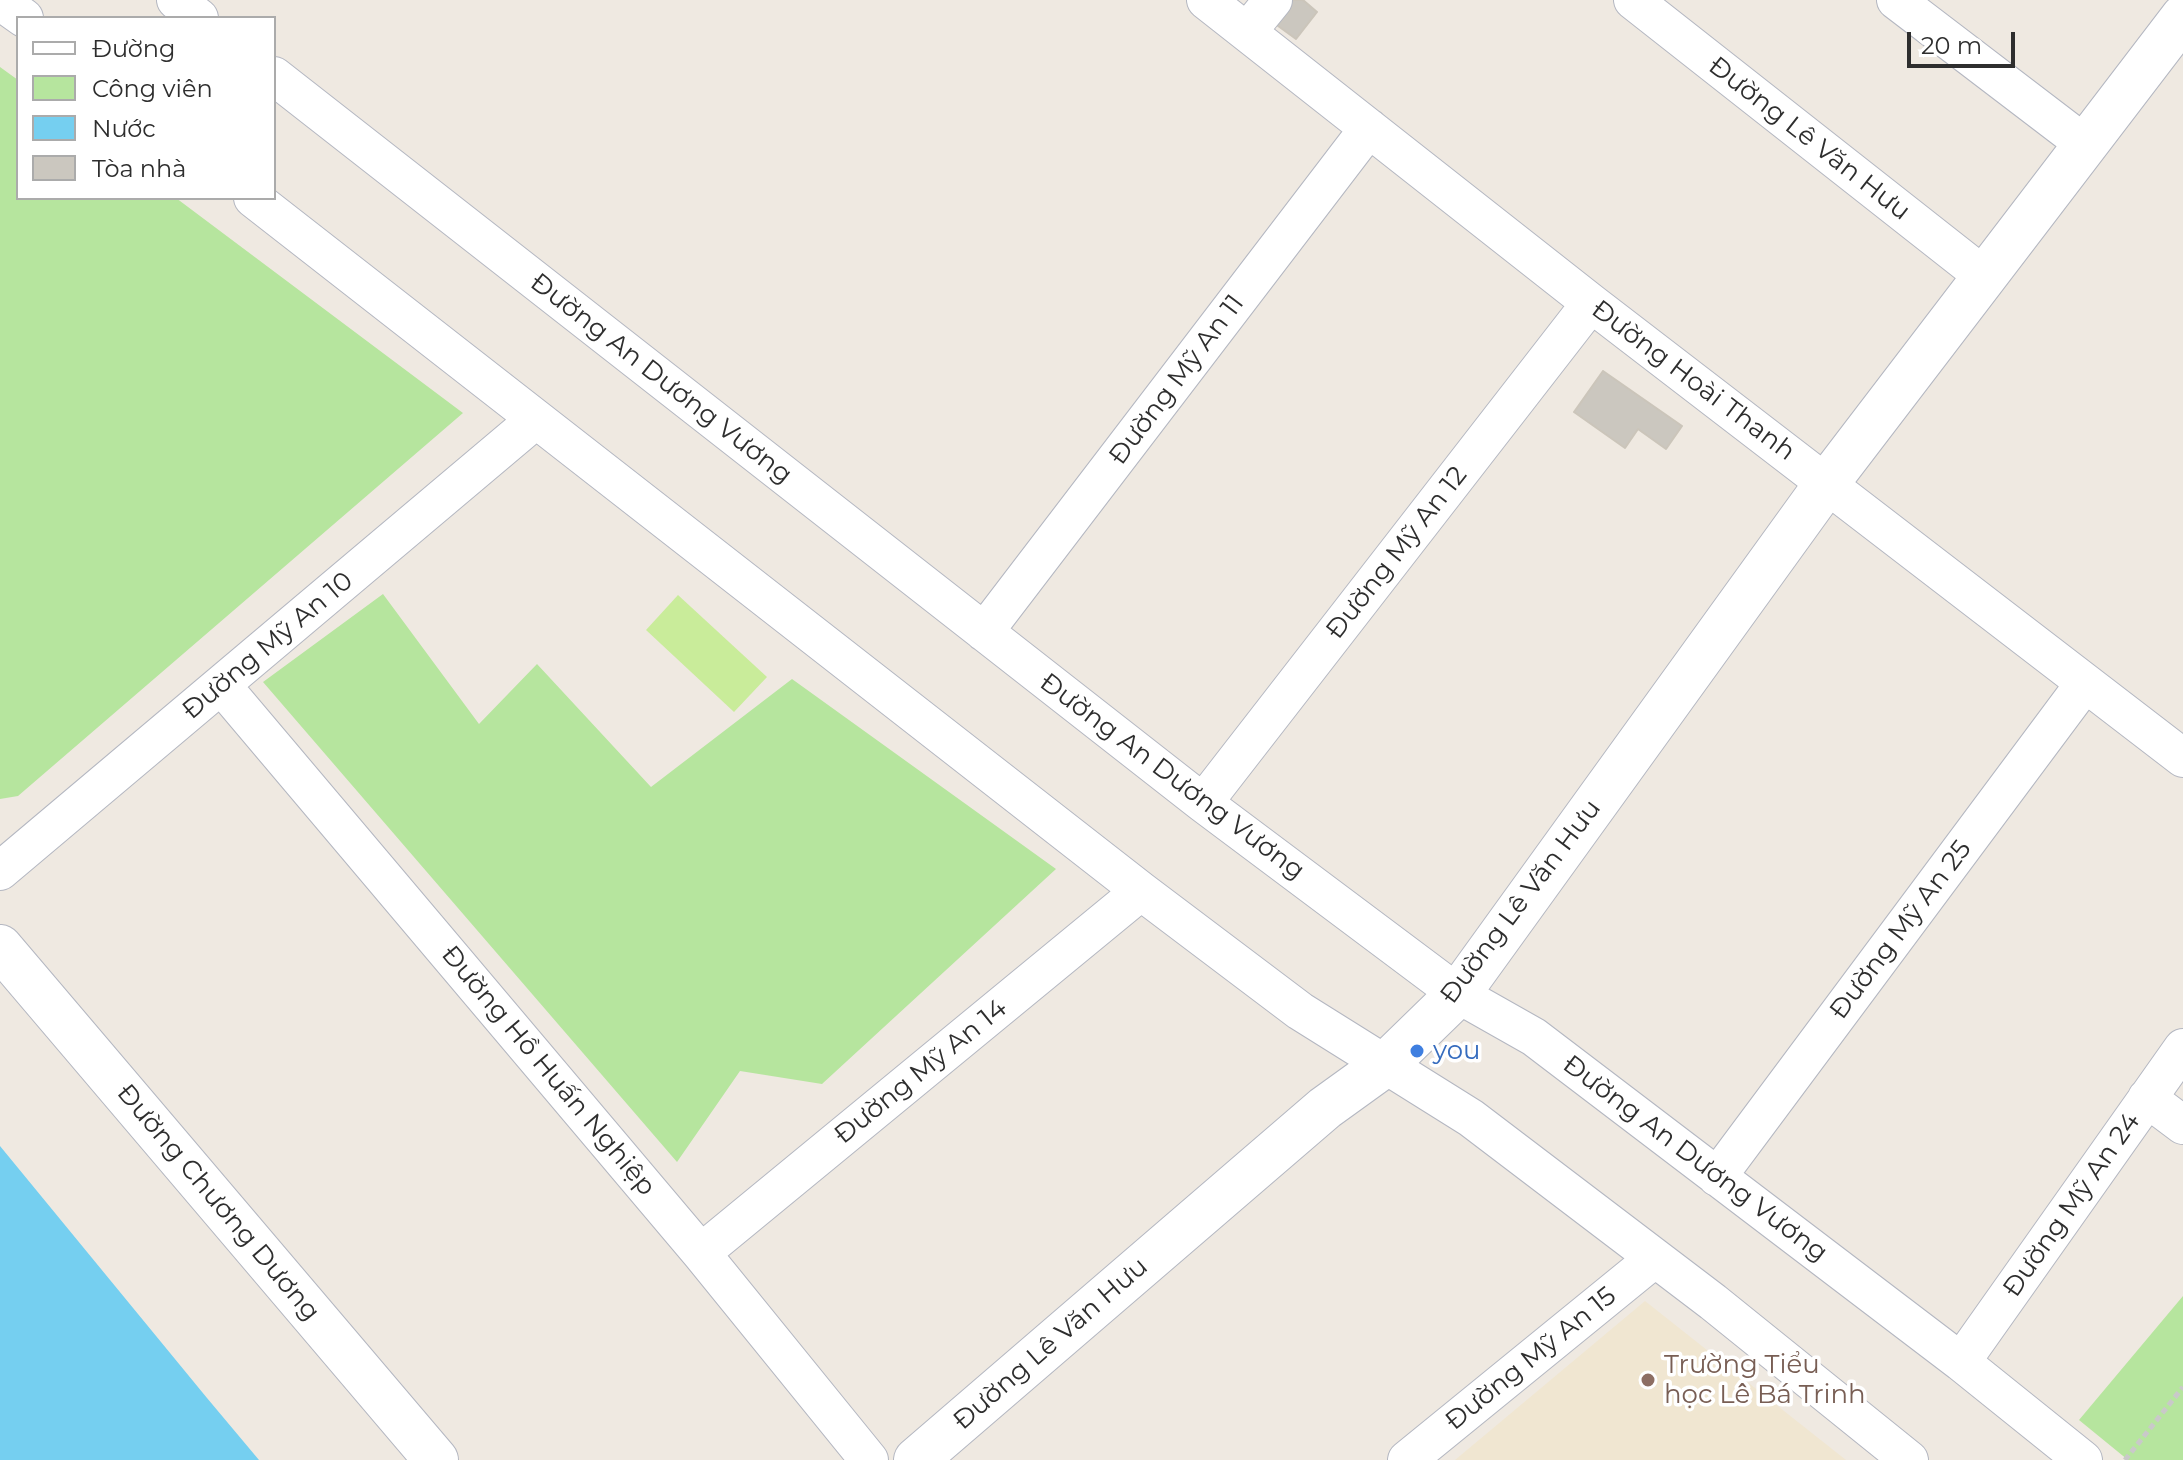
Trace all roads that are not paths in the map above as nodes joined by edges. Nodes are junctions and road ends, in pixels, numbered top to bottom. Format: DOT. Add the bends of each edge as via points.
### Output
graph roads {
  1 [pos="176,0"];
  2 [pos="1206,0"];
  3 [pos="1273,0"];
  4 [pos="1633,0"];
  5 [pos="1896,0"];
  6 [pos="0,1"];
  7 [pos="21,16"];
  8 [pos="196,16"];
  9 [pos="2183,17"];
  10 [pos="1247,32"];
  11 [pos="276,78"];
  12 [pos="1369,128"];
  13 [pos="2086,145"];
  14 [pos="256,200"];
  15 [pos="1985,277"];
  16 [pos="1591,303"];
  17 [pos="535,420"];
  18 [pos="1827,483"];
  19 [pos="984,632"];
  20 [pos="2085,683"];
  21 [pos="222,686"];
  22 [pos="2183,758"];
  23 [pos="1203,803"];
  24 [pos="0,871"];
  25 [pos="1141,891"];
  26 [pos="0,947"];
  27 [pos="1458,994"];
  28 [pos="2183,1048"];
  29 [pos="1386,1064"];
  30 [pos="2147,1098"];
  31 [pos="2183,1125"];
  32 [pos="1717,1177"];
  33 [pos="701,1253"];
  34 [pos="1655,1258"];
  35 [pos="1961,1362"];
  36 [pos="436,1460"];
  37 [pos="869,1460"];
  38 [pos="916,1460"];
  39 [pos="1407,1460"];
  40 [pos="1909,1460"];
  41 [pos="2083,1460"];
  1 -- 8 [label="street"];
  2 -- 10 [label="street, Đường Hoài Thanh"];
  3 -- 10 [label="street"];
  4 -- 15 [label="street, Đường Lê Văn Hưu"];
  5 -- 13 [label="street"];
  6 -- 7 [label="street"];
  9 -- 13 [label="street, Đường Lê Văn Hưu"];
  10 -- 12 [label="street, Đường Hoài Thanh"];
  11 -- 19 [label="street, Đường An Dương Vương"];
  12 -- 16 [label="street, Đường Hoài Thanh"];
  12 -- 19 [label="street, Đường Mỹ An 11"];
  13 -- 15 [label="street, Đường Lê Văn Hưu"];
  14 -- 17 [label="street"];
  15 -- 18 [label="street, Đường Lê Văn Hưu"];
  16 -- 18 [label="street, Đường Hoài Thanh"];
  16 -- 23 [label="street, Đường Mỹ An 12"];
  17 -- 21 [label="street, Đường Mỹ An 10"];
  17 -- 25 [label="street"];
  18 -- 20 [label="street, Đường Hoài Thanh"];
  18 -- 27 [label="street, Đường Lê Văn Hưu"];
  19 -- 23 [label="street, Đường An Dương Vương"];
  20 -- 22 [label="street, Đường Hoài Thanh"];
  20 -- 32 [label="street, Đường Mỹ An 25"];
  21 -- 24 [label="street, Đường Mỹ An 10"];
  21 -- 33 [label="street, Đường Hồ Huấn Nghiệp"];
  23 -- 27 [label="street, Đường An Dương Vương"];
  25 -- 29 [label="street" via="1300,1011"];
  25 -- 33 [label="street, Đường Mỹ An 14"];
  26 -- 36 [label="street, Đường Chương Dương"];
  27 -- 29 [label="street, Đường Lê Văn Hưu"];
  27 -- 32 [label="street, Đường An Dương Vương" via="1534,1037"];
  28 -- 30 [label="street, Đường Mỹ An 24"];
  29 -- 34 [label="street" via="1471,1118"];
  29 -- 38 [label="street, Đường Lê Văn Hưu" via="1325,1108"];
  30 -- 31 [label="street"];
  30 -- 35 [label="street, Đường Mỹ An 24"];
  32 -- 35 [label="street, Đường An Dương Vương"];
  33 -- 37 [label="street, Đường Hồ Huấn Nghiệp"];
  34 -- 39 [label="street, Đường Mỹ An 15"];
  34 -- 40 [label="street"];
  35 -- 41 [label="street, Đường An Dương Vương"];
}
